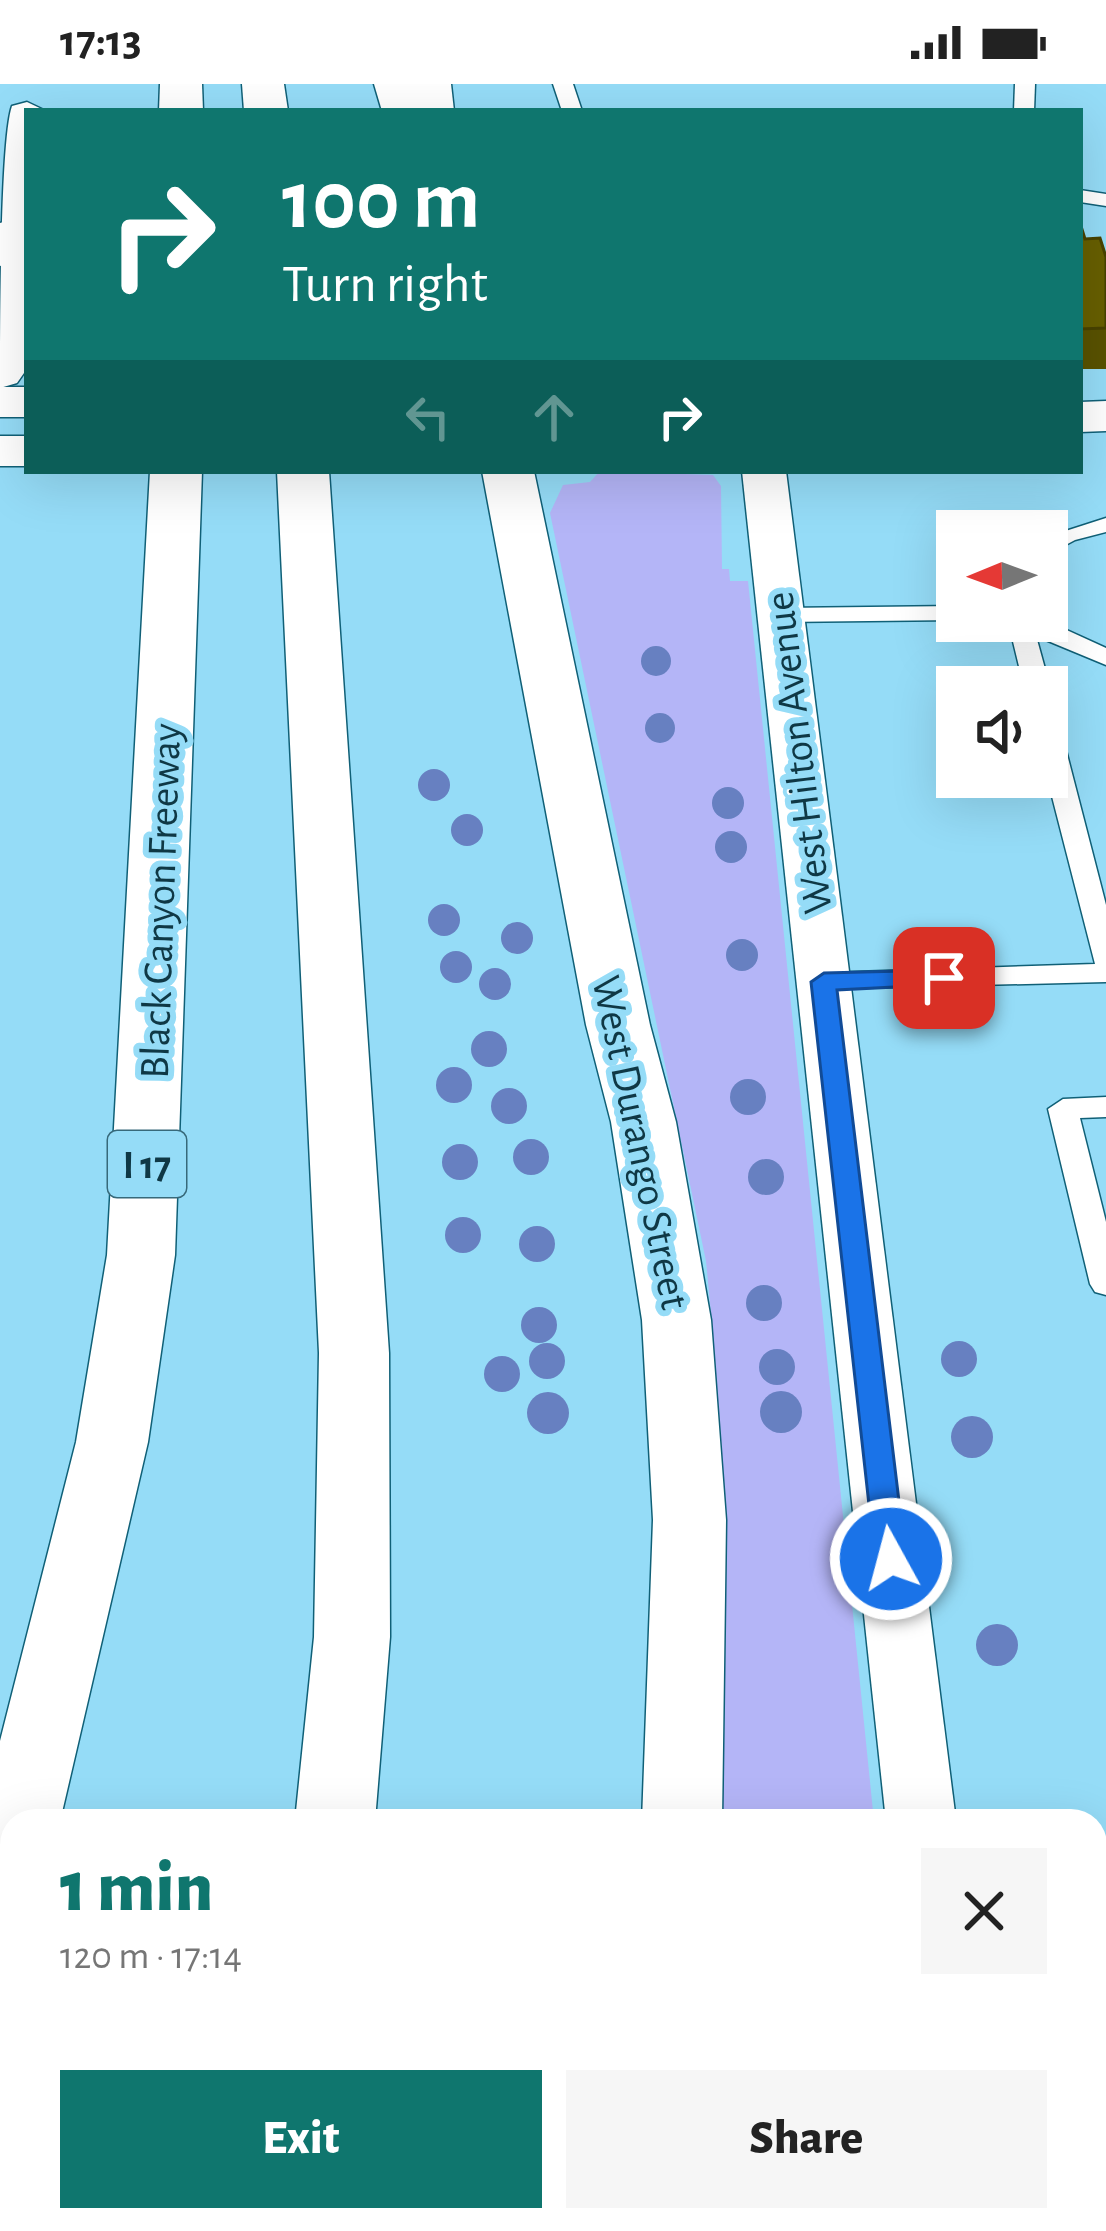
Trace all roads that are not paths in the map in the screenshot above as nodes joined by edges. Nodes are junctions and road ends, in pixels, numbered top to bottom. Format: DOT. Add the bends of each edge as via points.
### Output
graph roads {
  1 [pos="24,131"];
  2 [pos="5,243"];
  3 [pos="0,373"];
  4 [pos="509,474"];
  5 [pos="764,474"];
  6 [pos="176,482"];
  7 [pos="304,486"];
  8 [pos="1106,525"];
  9 [pos="1068,536"];
  10 [pos="936,613"];
  11 [pos="781,615"];
  12 [pos="1065,642"];
  13 [pos="1106,657"];
  14 [pos="1065,798"];
  15 [pos="1106,959"];
  16 [pos="1106,973"];
  17 [pos="824,982"];
  18 [pos="1106,1107"];
  19 [pos="1106,1284"];
  20 [pos="23,1809"];
  21 [pos="336,1809"];
  22 [pos="683,1809"];
  23 [pos="920,1809"];
  1 -- 2 [label="main road"];
  2 -- 3 [label="main road"];
  4 -- 22 [label="main road, West Durango Street" via="618,1025 645,1115 683,1350 693,1652"];
  5 -- 11 [label="street, West Hilton Avenue"];
  6 -- 20 [label="main road, Black Canyon Freeway / I 17" via="141,1256 112,1442"];
  7 -- 21 [label="main road" via="354,1353 352,1637"];
  8 -- 9 [label="lane"];
  10 -- 11 [label="lane"];
  11 -- 17 [label="street, West Hilton Avenue"];
  12 -- 13 [label="lane"];
  14 -- 15 [label="lane"];
  16 -- 17 [label="lane"];
  17 -- 23 [label="street, West Hilton Avenue"];
  18 -- 19 [label="lane" via="1063,1109"];
}
